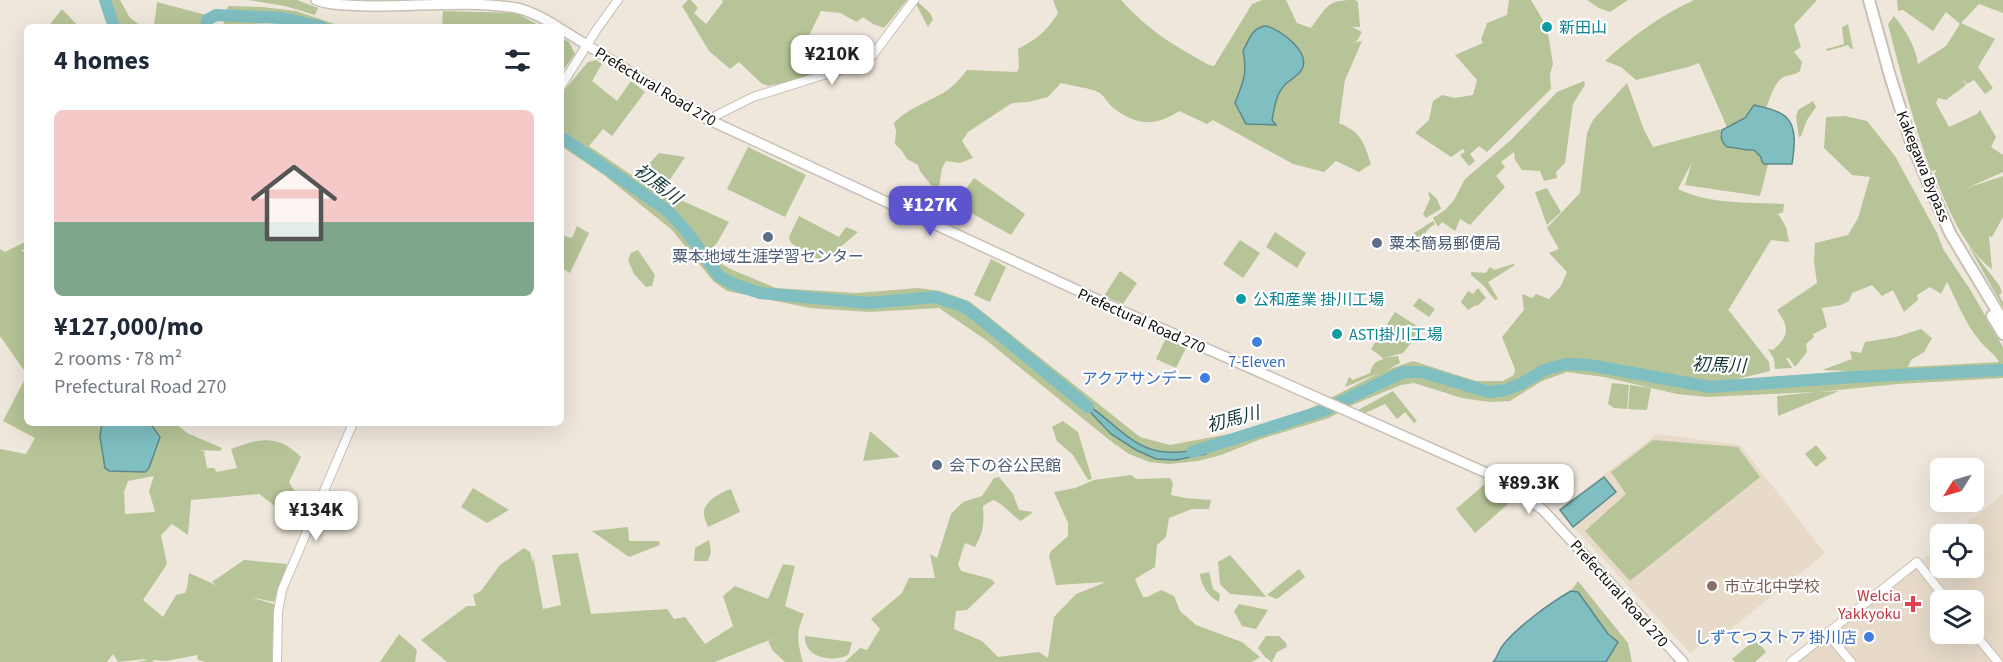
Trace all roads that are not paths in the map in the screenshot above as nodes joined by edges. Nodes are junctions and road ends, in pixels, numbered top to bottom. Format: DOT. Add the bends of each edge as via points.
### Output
graph roads {
  1 [pos="316,0"];
  2 [pos="618,0"];
  3 [pos="914,0"];
  4 [pos="1869,0"];
  5 [pos="551,24"];
  6 [pos="564,31"];
  7 [pos="587,45"];
  8 [pos="564,81"];
  9 [pos="709,119"];
  10 [pos="1950,232"];
  11 [pos="2003,321"];
  12 [pos="2003,334"];
  13 [pos="352,426"];
  14 [pos="1939,590"];
  15 [pos="1827,633"];
  16 [pos="1983,644"];
  17 [pos="277,662"];
  18 [pos="1683,662"];
  19 [pos="1791,662"];
  20 [pos="1851,662"];
  21 [pos="1998,662"];
  1 -- 5 [label="main road, Prefectural Road 270" via="375,6 497,5 522,10"];
  2 -- 7 [label="street"];
  3 -- 9 [label="street" via="865,62 753,97"];
  4 -- 10 [label="highway, Kakegawa Bypass" via="1910,139"];
  6 -- 7 [label="main road, Prefectural Road 270"];
  7 -- 8 [label="street"];
  7 -- 9 [label="main road, Prefectural Road 270"];
  9 -- 18 [label="main road, Prefectural Road 270" via="1111,306 1489,474 1544,510"];
  10 -- 11 [label="highway, Kakegawa Bypass"];
  10 -- 12 [label="highway" via="1958,255"];
  13 -- 17 [label="street" via="282,590"];
  14 -- 15 [label="street" via="1917,562"];
  15 -- 19 [label="street"];
  15 -- 20 [label="street"];
  16 -- 21 [label="street"];
}
